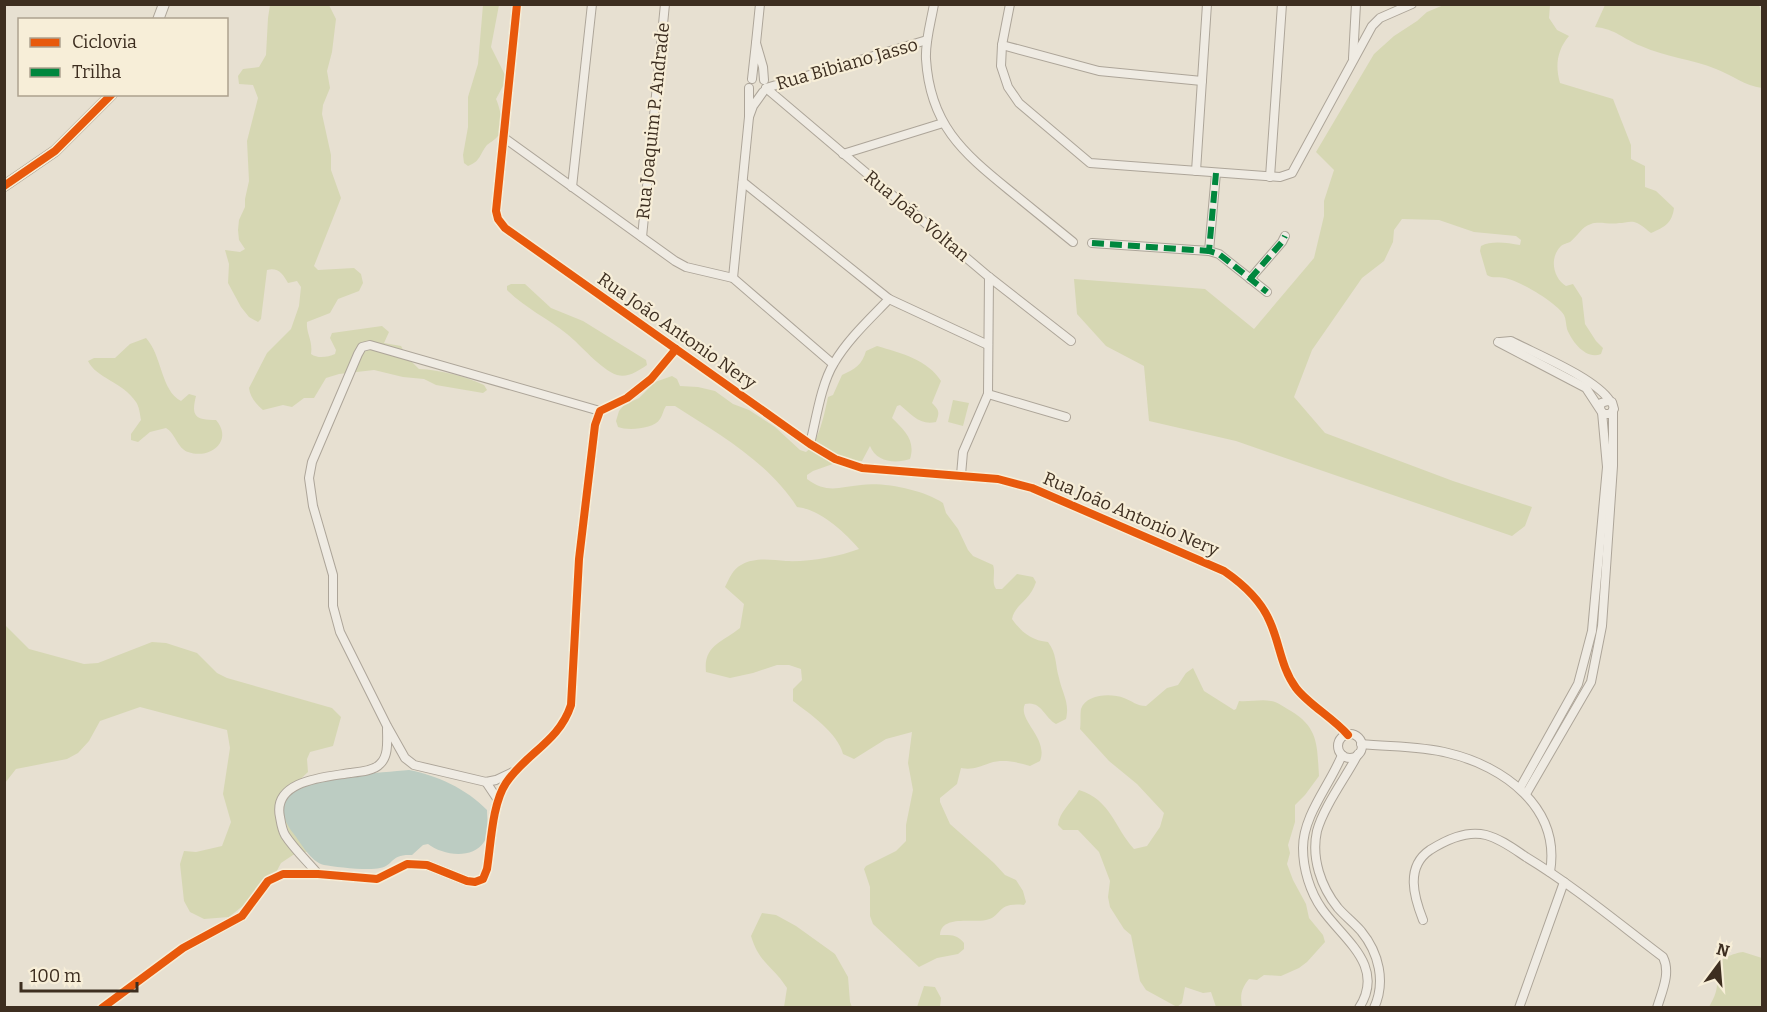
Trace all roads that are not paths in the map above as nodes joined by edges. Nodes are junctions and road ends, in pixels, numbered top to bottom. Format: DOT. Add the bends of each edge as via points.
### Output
graph roads {
  1 [pos="517,4"];
  2 [pos="592,4"];
  3 [pos="665,4"];
  4 [pos="934,4"];
  5 [pos="1010,4"];
  6 [pos="1207,4"];
  7 [pos="1282,4"];
  8 [pos="1356,4"];
  9 [pos="1412,4"];
  10 [pos="761,5"];
  11 [pos="927,40"];
  12 [pos="756,43"];
  13 [pos="1002,45"];
  14 [pos="1353,61"];
  15 [pos="1202,81"];
  16 [pos="751,84"];
  17 [pos="765,87"];
  18 [pos="110,96"];
  19 [pos="749,117"];
  20 [pos="943,123"];
  21 [pos="503,137"];
  22 [pos="843,154"];
  23 [pos="1196,171"];
  24 [pos="1216,173"];
  25 [pos="1270,177"];
  26 [pos="743,182"];
  27 [pos="4,186"];
  28 [pos="572,187"];
  29 [pos="1285,236"];
  30 [pos="642,237"];
  31 [pos="1073,242"];
  32 [pos="1092,243"];
  33 [pos="1209,251"];
  34 [pos="989,277"];
  35 [pos="733,278"];
  36 [pos="1250,279"];
  37 [pos="1267,292"];
  38 [pos="889,299"];
  39 [pos="1071,341"];
  40 [pos="988,345"];
  41 [pos="675,349"];
  42 [pos="833,364"];
  43 [pos="988,394"];
  44 [pos="1612,406"];
  45 [pos="1601,410"];
  46 [pos="600,411"];
  47 [pos="1066,417"];
  48 [pos="810,444"];
  49 [pos="961,475"];
  50 [pos="1592,652"];
  51 [pos="1578,684"];
  52 [pos="1588,688"];
  53 [pos="387,726"];
  54 [pos="1348,735"];
  55 [pos="1361,744"];
  56 [pos="1358,754"];
  57 [pos="1342,755"];
  58 [pos="524,765"];
  59 [pos="486,782"];
  60 [pos="1523,791"];
  61 [pos="498,800"];
  62 [pos="1550,872"];
  63 [pos="318,874"];
  64 [pos="1564,882"];
  65 [pos="1423,920"];
  66 [pos="102,1008"];
  67 [pos="1359,1008"];
  68 [pos="1374,1008"];
  69 [pos="1519,1008"];
  70 [pos="1657,1008"];
  1 -- 21 [label="street"];
  2 -- 28 [label="street"];
  3 -- 30 [label="street, Rua Joaquim P. Andrade"];
  4 -- 11 [label="street"];
  5 -- 13 [label="street"];
  6 -- 15 [label="street"];
  7 -- 25 [label="street"];
  8 -- 14 [label="street"];
  9 -- 14 [label="street" via="1380,18"];
  10 -- 12 [label="street"];
  11 -- 17 [label="street, Rua Bibiano Jasso"];
  11 -- 20 [label="street" via="928,77"];
  12 -- 16 [label="street"];
  12 -- 17 [label="street"];
  13 -- 15 [label="street" via="1099,71"];
  13 -- 23 [label="street" via="1001,66 1019,103 1090,163"];
  14 -- 25 [label="street" via="1292,173"];
  15 -- 23 [label="street"];
  16 -- 17 [label="street, Rua Bibiano Jasso" via="757,77"];
  16 -- 17 [label="street" via="755,94"];
  16 -- 19 [label="street"];
  17 -- 19 [label="street"];
  17 -- 22 [label="street, Rua João Voltan"];
  18 -- 27 [label="street" via="55,151"];
  19 -- 26 [label="street"];
  20 -- 22 [label="street"];
  20 -- 31 [label="street" via="973,161"];
  21 -- 28 [label="street"];
  21 -- 41 [label="street, Rua João Antonio Nery" via="496,211 505,228"];
  22 -- 34 [label="street, Rua João Voltan"];
  23 -- 24 [label="street"];
  24 -- 25 [label="street"];
  24 -- 33 [label="street"];
  26 -- 35 [label="street"];
  26 -- 38 [label="street"];
  28 -- 30 [label="street"];
  29 -- 36 [label="street"];
  30 -- 35 [label="street" via="686,267"];
  32 -- 33 [label="street"];
  33 -- 36 [label="street" via="1219,254"];
  34 -- 39 [label="street, Rua João Voltan"];
  34 -- 40 [label="street"];
  35 -- 42 [label="street"];
  36 -- 37 [label="street"];
  38 -- 40 [label="street"];
  38 -- 42 [label="street"];
  40 -- 43 [label="street"];
  41 -- 46 [label="street" via="651,380"];
  41 -- 48 [label="street, Rua João Antonio Nery"];
  42 -- 48 [label="street"];
  43 -- 47 [label="street"];
  43 -- 49 [label="street" via="963,452"];
  44 -- 45 [label="street" via="1608,415"];
  44 -- 45 [label="street" via="1590,382 1511,341 1497,342 1586,388"];
  44 -- 50 [label="street" via="1613,466 1602,626"];
  45 -- 50 [label="street" via="1607,467"];
  46 -- 53 [label="street" via="370,345 358,354 312,462 309,478 333,575 333,606 340,632"];
  46 -- 58 [label="street" via="579,559 571,705 557,732"];
  48 -- 49 [label="street, Rua João Antonio Nery" via="835,459 862,468"];
  49 -- 54 [label="street, Rua João Antonio Nery" via="1032,488 1224,571 1243,585 1265,613 1296,688"];
  50 -- 51 [label="street"];
  50 -- 52 [label="street"];
  51 -- 52 [label="street"];
  51 -- 60 [label="street"];
  52 -- 60 [label="street"];
  53 -- 59 [label="street" via="405,758 414,765"];
  53 -- 63 [label="street" via="387,749 379,766 306,782 290,789 282,799 279,812 284,832"];
  54 -- 55 [label="street" via="1356,736"];
  54 -- 57 [label="street" via="1339,741"];
  55 -- 56 [label="street"];
  55 -- 60 [label="street" via="1445,752 1467,758"];
  56 -- 57 [label="street" via="1351,758"];
  56 -- 68 [label="street" via="1318,830 1315,851 1327,892 1362,932 1378,963 1381,982"];
  57 -- 67 [label="street" via="1305,830 1304,868 1322,909 1359,954 1368,975 1369,988"];
  58 -- 59 [label="street"];
  58 -- 61 [label="street" via="506,783"];
  59 -- 61 [label="street"];
  60 -- 62 [label="street" via="1539,811 1548,834 1553,854"];
  61 -- 63 [label="street" via="487,869 483,879 476,882 427,865 407,864 377,879"];
  62 -- 64 [label="street"];
  62 -- 65 [label="street" via="1484,835 1446,840 1427,852 1416,867 1413,883"];
  63 -- 66 [label="street" via="283,874 268,881 242,915 183,948"];
  64 -- 69 [label="street"];
  64 -- 70 [label="street" via="1663,957 1667,965"];
}
